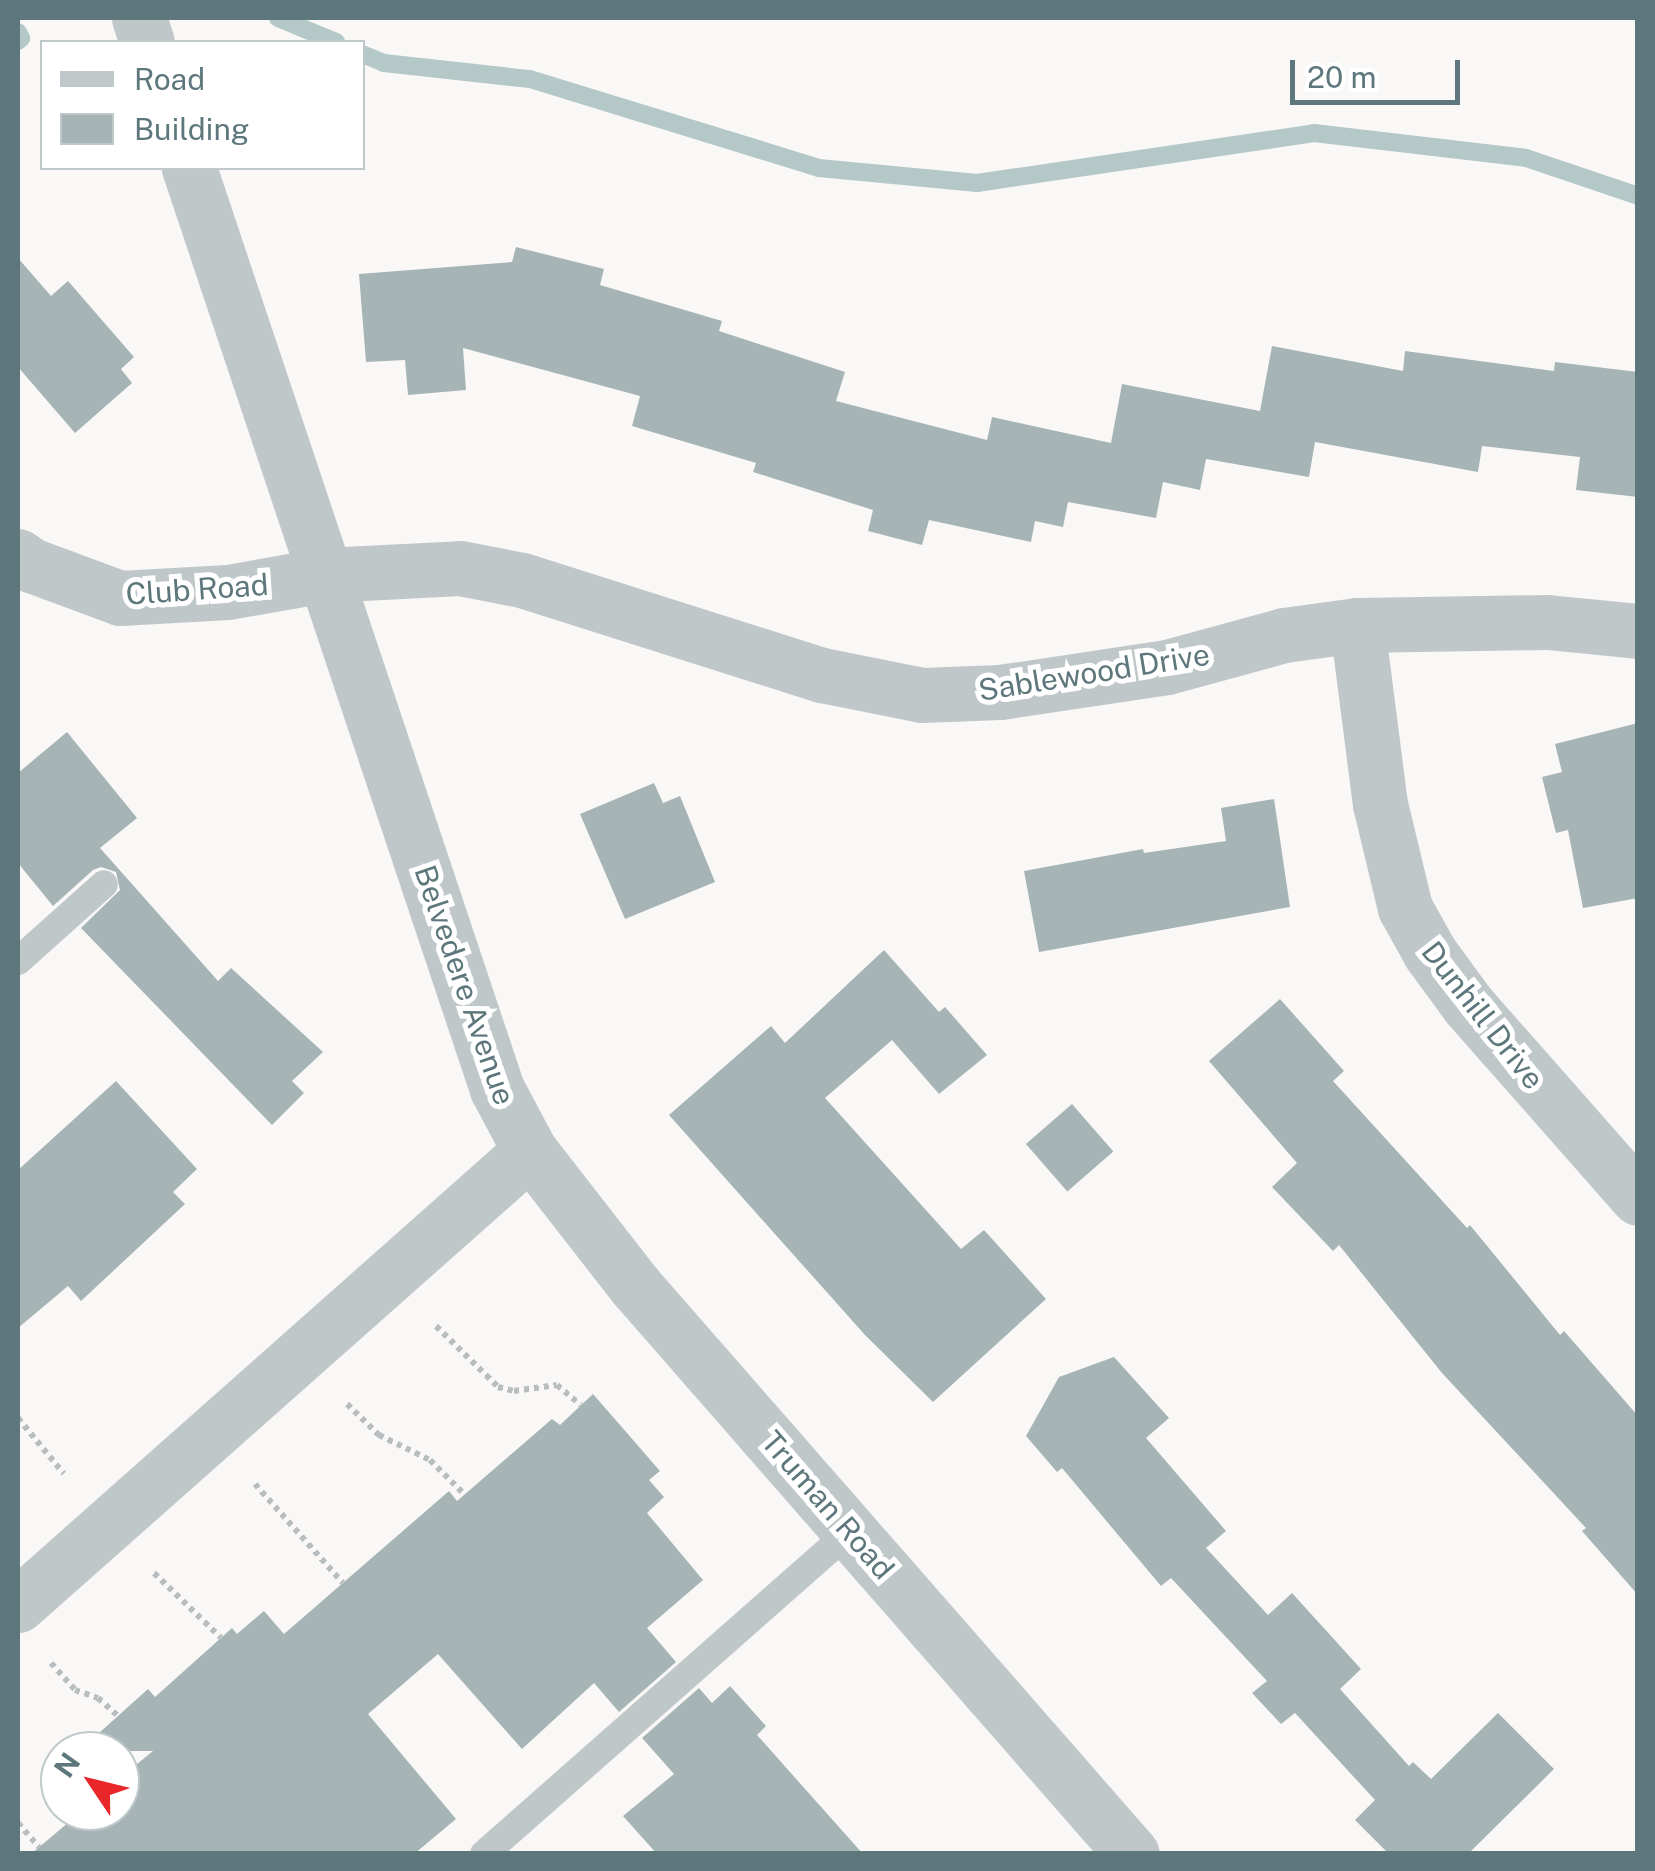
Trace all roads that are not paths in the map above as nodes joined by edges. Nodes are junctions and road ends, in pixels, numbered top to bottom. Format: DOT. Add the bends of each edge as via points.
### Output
graph roads {
  1 [pos="190,170"];
  2 [pos="18,556"];
  3 [pos="324,575"];
  4 [pos="1356,626"];
  5 [pos="1638,632"];
  6 [pos="104,884"];
  7 [pos="18,961"];
  8 [pos="530,1151"];
  9 [pos="1638,1198"];
  10 [pos="851,1531"];
  11 [pos="18,1605"];
  12 [pos="484,1854"];
  13 [pos="1132,1854"];
  1 -- 3 [label="street, Belvedere Avenue"];
  2 -- 3 [label="street, Club Road" via="120,598 228,592"];
  3 -- 4 [label="street, Sablewood Drive" via="460,568 522,580 822,675 922,694 1000,692 1166,668 1284,635"];
  3 -- 8 [label="street, Belvedere Avenue" via="497,1089"];
  4 -- 5 [label="street, Sablewood Drive" via="1547,622"];
  4 -- 9 [label="street, Dunhill Drive" via="1380,804 1405,908 1468,1006"];
  6 -- 7 [label="lane"];
  8 -- 10 [label="street, Truman Road" via="636,1287"];
  8 -- 11 [label="street"];
  10 -- 12 [label="lane"];
  10 -- 13 [label="street, Truman Road"];
}
